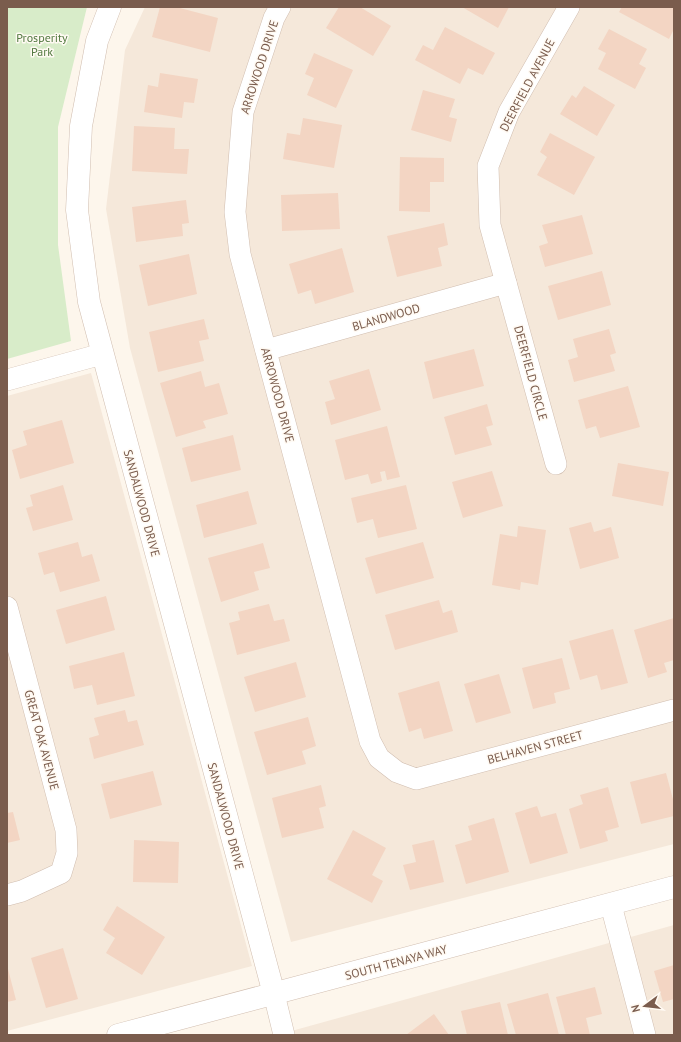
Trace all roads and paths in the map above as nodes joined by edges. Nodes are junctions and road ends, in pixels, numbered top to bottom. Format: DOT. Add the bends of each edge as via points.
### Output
graph roads {
  1 [pos="110,7"];
  2 [pos="280,7"];
  3 [pos="569,7"];
  4 [pos="506,283"];
  5 [pos="266,350"];
  6 [pos="102,354"];
  7 [pos="7,380"];
  8 [pos="556,464"];
  9 [pos="7,607"];
  10 [pos="11,640"];
  11 [pos="674,710"];
  12 [pos="397,772"];
  13 [pos="674,887"];
  14 [pos="7,895"];
  15 [pos="611,905"];
  16 [pos="274,994"];
  17 [pos="118,1035"];
  18 [pos="284,1035"];
  19 [pos="646,1035"];
  1 -- 6 [label="street, SANDALWOOD DRIVE" via="97,42 81,126 77,210 89,302"];
  2 -- 5 [label="street, ARROWOOD DRIVE" via="274,18 243,112 235,212 240,254"];
  3 -- 4 [label="street, DEERFIELD AVENUE" via="509,112 488,166 490,225"];
  4 -- 5 [label="street, BLANDWOOD"];
  4 -- 8 [label="street, DEERFIELD CIRCLE"];
  5 -- 12 [label="street, ARROWOOD DRIVE" via="370,741 379,758"];
  6 -- 7 [label="street"];
  6 -- 16 [label="street, SANDALWOOD DRIVE"];
  9 -- 10 [label="street, GREAT OAK AVENUE"];
  10 -- 14 [label="street, GREAT OAK AVENUE" via="66,830 67,853 60,873 22,891"];
  11 -- 12 [label="street, BELHAVEN STREET" via="416,779"];
  13 -- 15 [label="street, SOUTH TENAYA WAY"];
  15 -- 16 [label="street, SOUTH TENAYA WAY"];
  15 -- 19 [label="street"];
  16 -- 17 [label="street, SOUTH TENAYA WAY"];
  16 -- 18 [label="street"];
}
